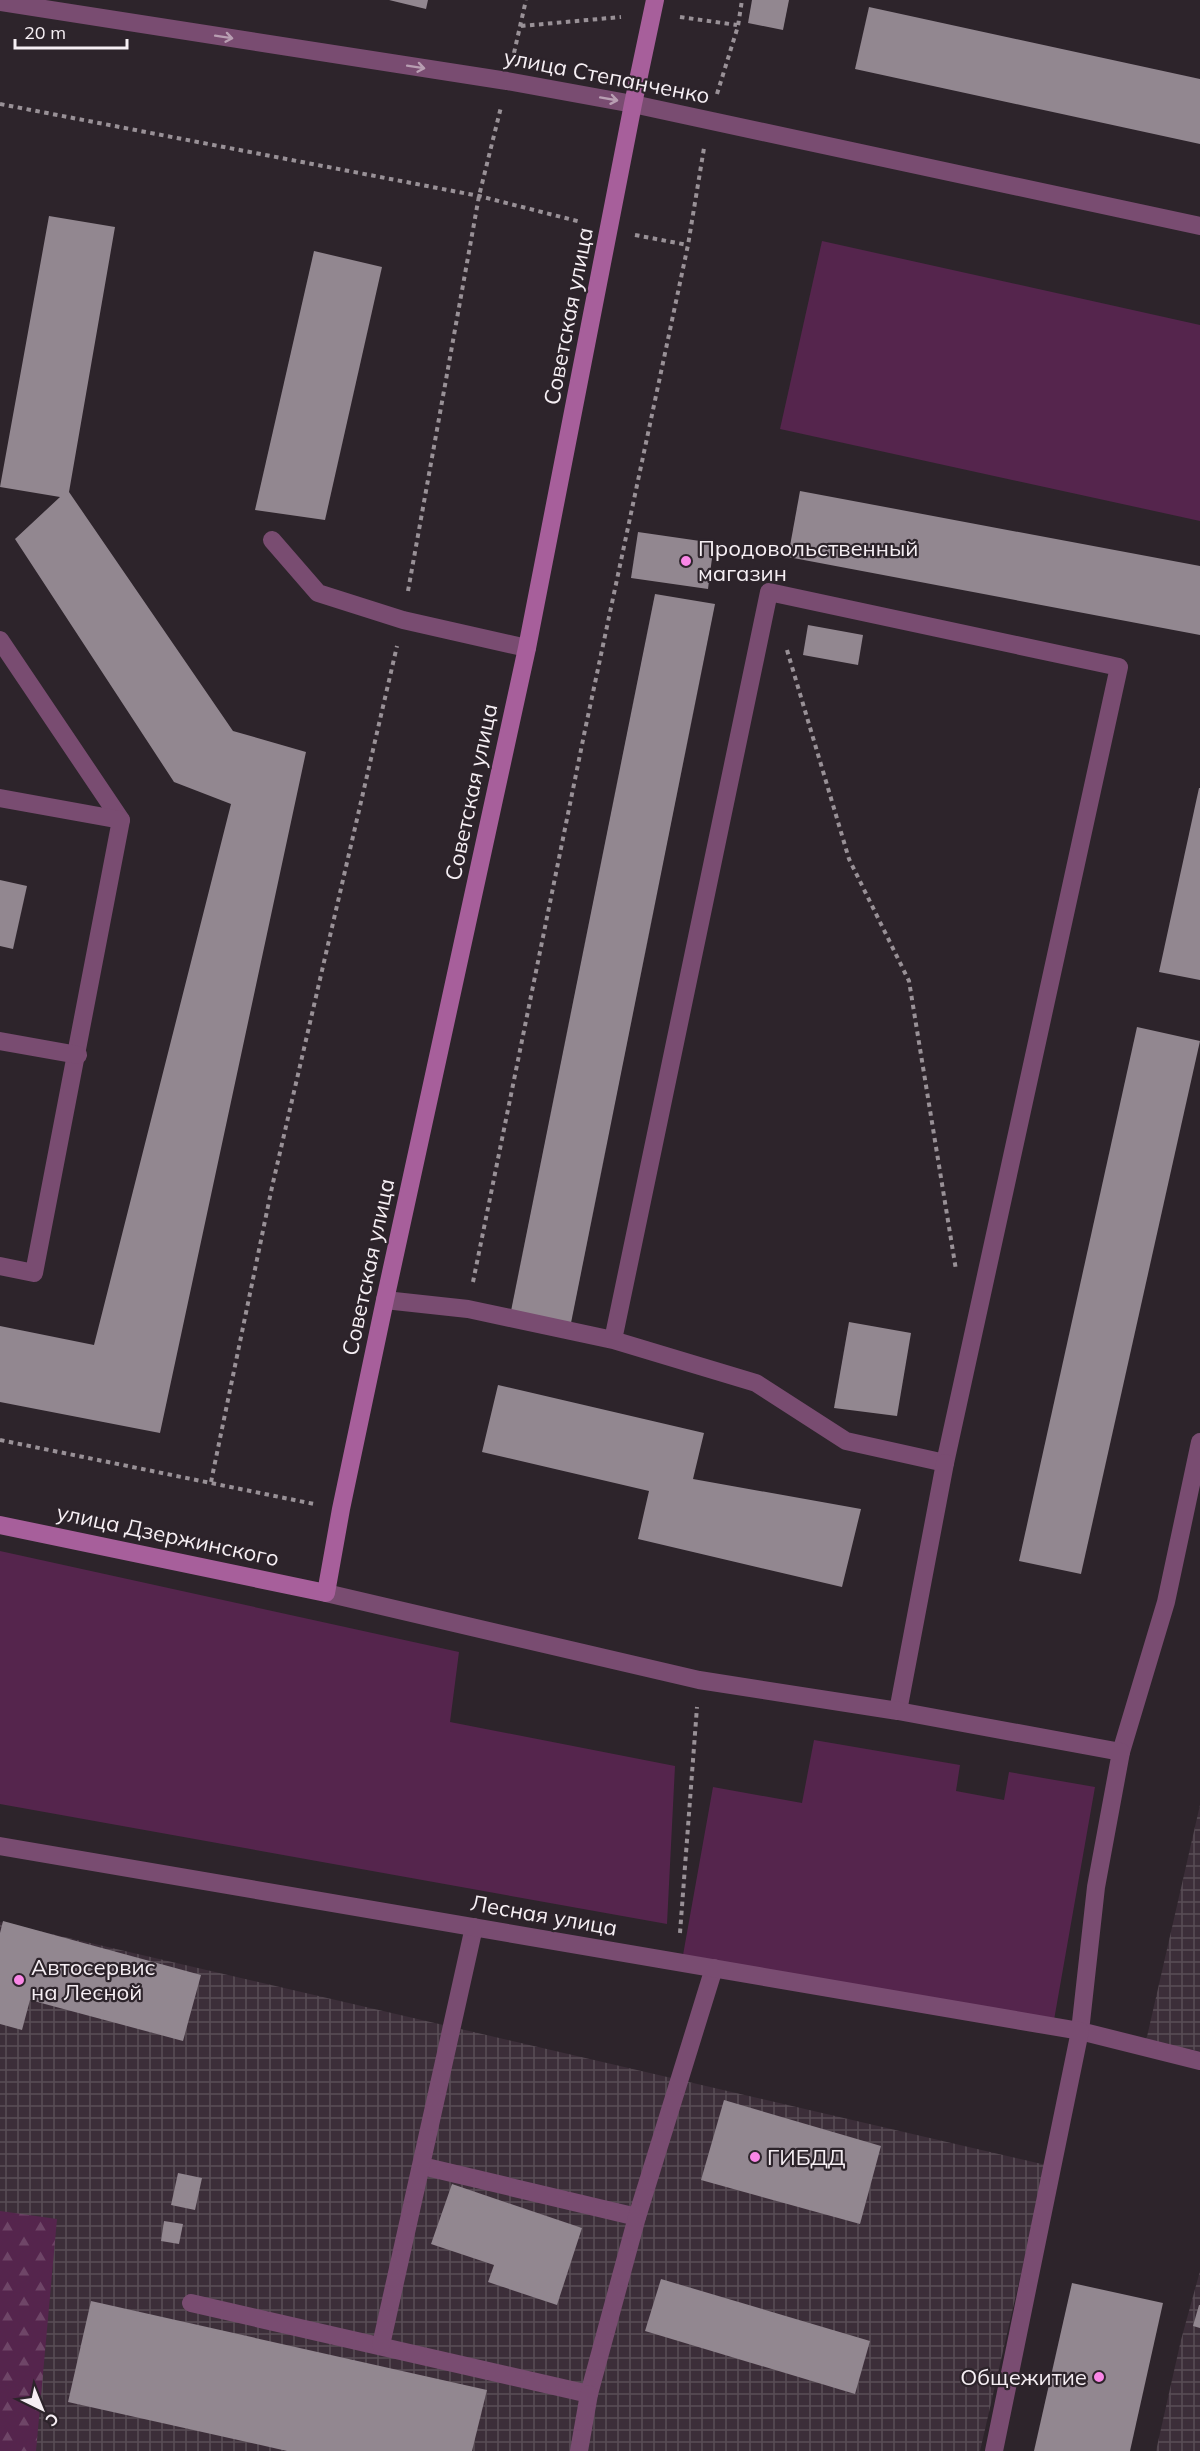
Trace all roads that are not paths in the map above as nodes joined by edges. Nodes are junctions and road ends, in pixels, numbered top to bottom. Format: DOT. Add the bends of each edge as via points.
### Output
graph roads {
  1 [pos="656,0"];
  2 [pos="0,2"];
  3 [pos="633,104"];
  4 [pos="1200,226"];
  5 [pos="272,540"];
  6 [pos="0,640"];
  7 [pos="527,648"];
  8 [pos="0,798"];
  9 [pos="121,820"];
  10 [pos="0,1041"];
  11 [pos="78,1055"];
  12 [pos="0,1266"];
  13 [pos="385,1300"];
  14 [pos="613,1340"];
  15 [pos="1200,1442"];
  16 [pos="945,1463"];
  17 [pos="0,1525"];
  18 [pos="326,1593"];
  19 [pos="898,1711"];
  20 [pos="1121,1752"];
  21 [pos="0,1846"];
  22 [pos="474,1927"];
  23 [pos="714,1968"];
  24 [pos="1080,2031"];
  25 [pos="1200,2061"];
  26 [pos="422,2166"];
  27 [pos="637,2217"];
  28 [pos="191,2303"];
  29 [pos="381,2345"];
  30 [pos="589,2394"];
  31 [pos="579,2451"];
  32 [pos="994,2451"];
  1 -- 3 [label="street, Советская улица"];
  2 -- 3 [label="street, улица Степанченко, one-way"];
  3 -- 4 [label="street, улица Степанченко"];
  3 -- 7 [label="street, Советская улица"];
  5 -- 7 [label="street" via="318,593 403,620"];
  6 -- 9 [label="street"];
  7 -- 13 [label="street, Советская улица"];
  8 -- 9 [label="street"];
  9 -- 11 [label="street"];
  10 -- 11 [label="street"];
  11 -- 12 [label="street" via="34,1273"];
  13 -- 14 [label="street" via="468,1309"];
  13 -- 18 [label="street, Советская улица"];
  14 -- 16 [label="street" via="756,1383 846,1441"];
  14 -- 16 [label="street" via="769,592 1119,667"];
  15 -- 20 [label="street" via="1166,1602"];
  16 -- 19 [label="street"];
  17 -- 18 [label="street, улица Дзержинского"];
  18 -- 19 [label="street" via="699,1680"];
  19 -- 20 [label="street"];
  20 -- 24 [label="street" via="1096,1887"];
  21 -- 22 [label="street, Лесная улица"];
  22 -- 23 [label="street, Лесная улица"];
  22 -- 26 [label="street"];
  23 -- 24 [label="street, Лесная улица"];
  23 -- 27 [label="street"];
  24 -- 25 [label="street, Лесная улица"];
  24 -- 32 [label="street"];
  26 -- 27 [label="street"];
  26 -- 29 [label="street"];
  27 -- 30 [label="street"];
  28 -- 29 [label="street"];
  29 -- 30 [label="street"];
  30 -- 31 [label="street"];
}
